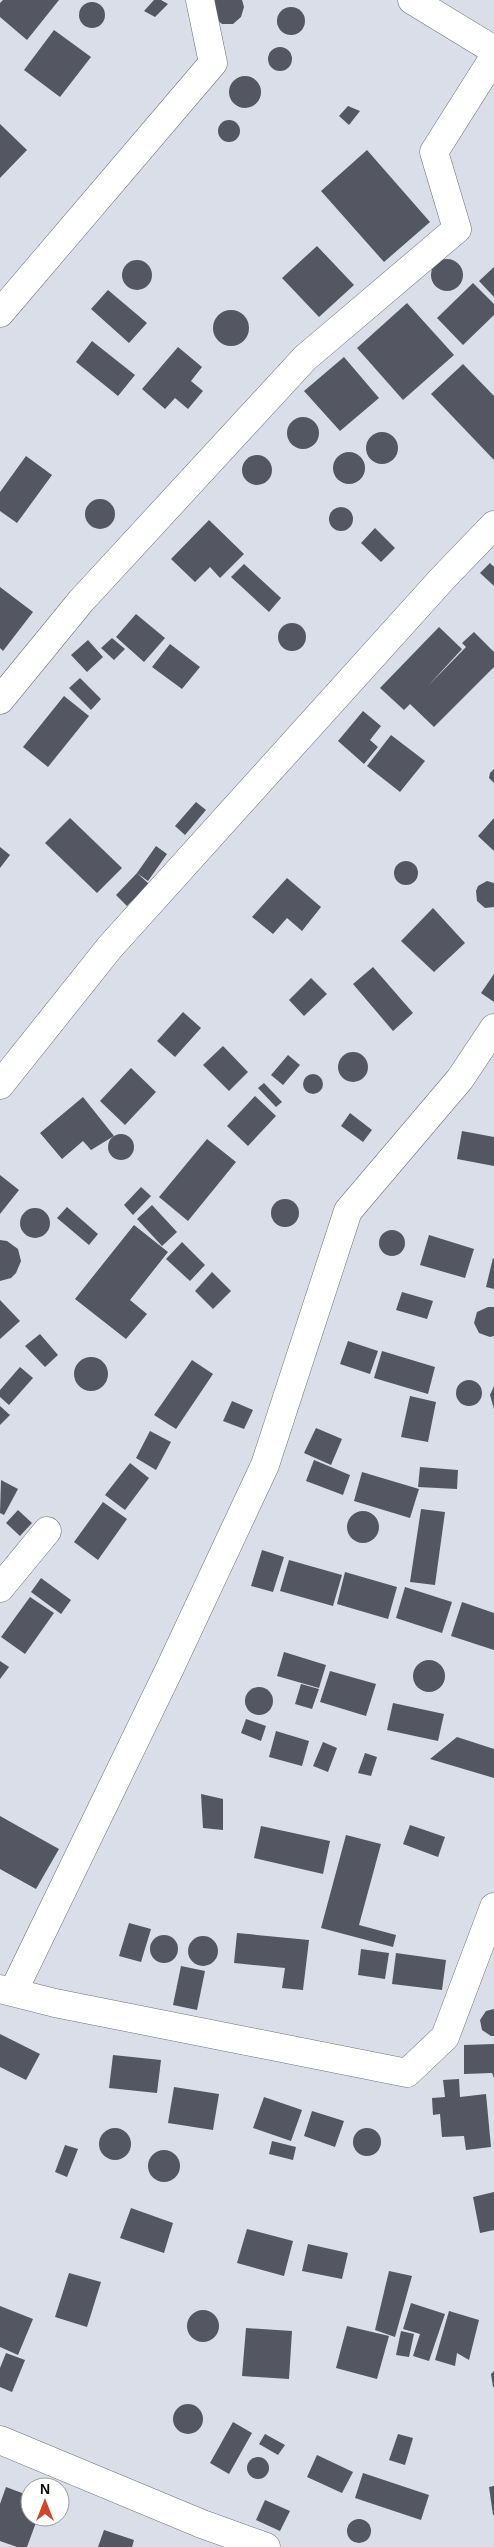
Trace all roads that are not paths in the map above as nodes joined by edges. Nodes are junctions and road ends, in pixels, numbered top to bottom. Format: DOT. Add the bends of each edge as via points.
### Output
graph roads {
  1 [pos="200,0"];
  2 [pos="412,0"];
  3 [pos="494,50"];
  4 [pos="494,57"];
  5 [pos="0,313"];
  6 [pos="494,525"];
  7 [pos="0,700"];
  8 [pos="494,1028"];
  9 [pos="0,1085"];
  10 [pos="47,1531"];
  11 [pos="0,1588"];
  12 [pos="494,1907"];
  13 [pos="487,1945"];
  14 [pos="6,1991"];
  15 [pos="0,2440"];
  16 [pos="266,2547"];
  1 -- 5 [label="street" via="213,63"];
  2 -- 3 [label="street"];
  4 -- 7 [label="street" via="434,152 457,229 305,358 81,601"];
  6 -- 9 [label="street" via="110,948"];
  8 -- 14 [label="street" via="460,1079 348,1211 265,1465 170,1668"];
  10 -- 11 [label="street"];
  12 -- 13 [label="street"];
  13 -- 14 [label="street" via="444,2037 407,2073 55,2004"];
  15 -- 16 [label="street" via="202,2524"];
}
